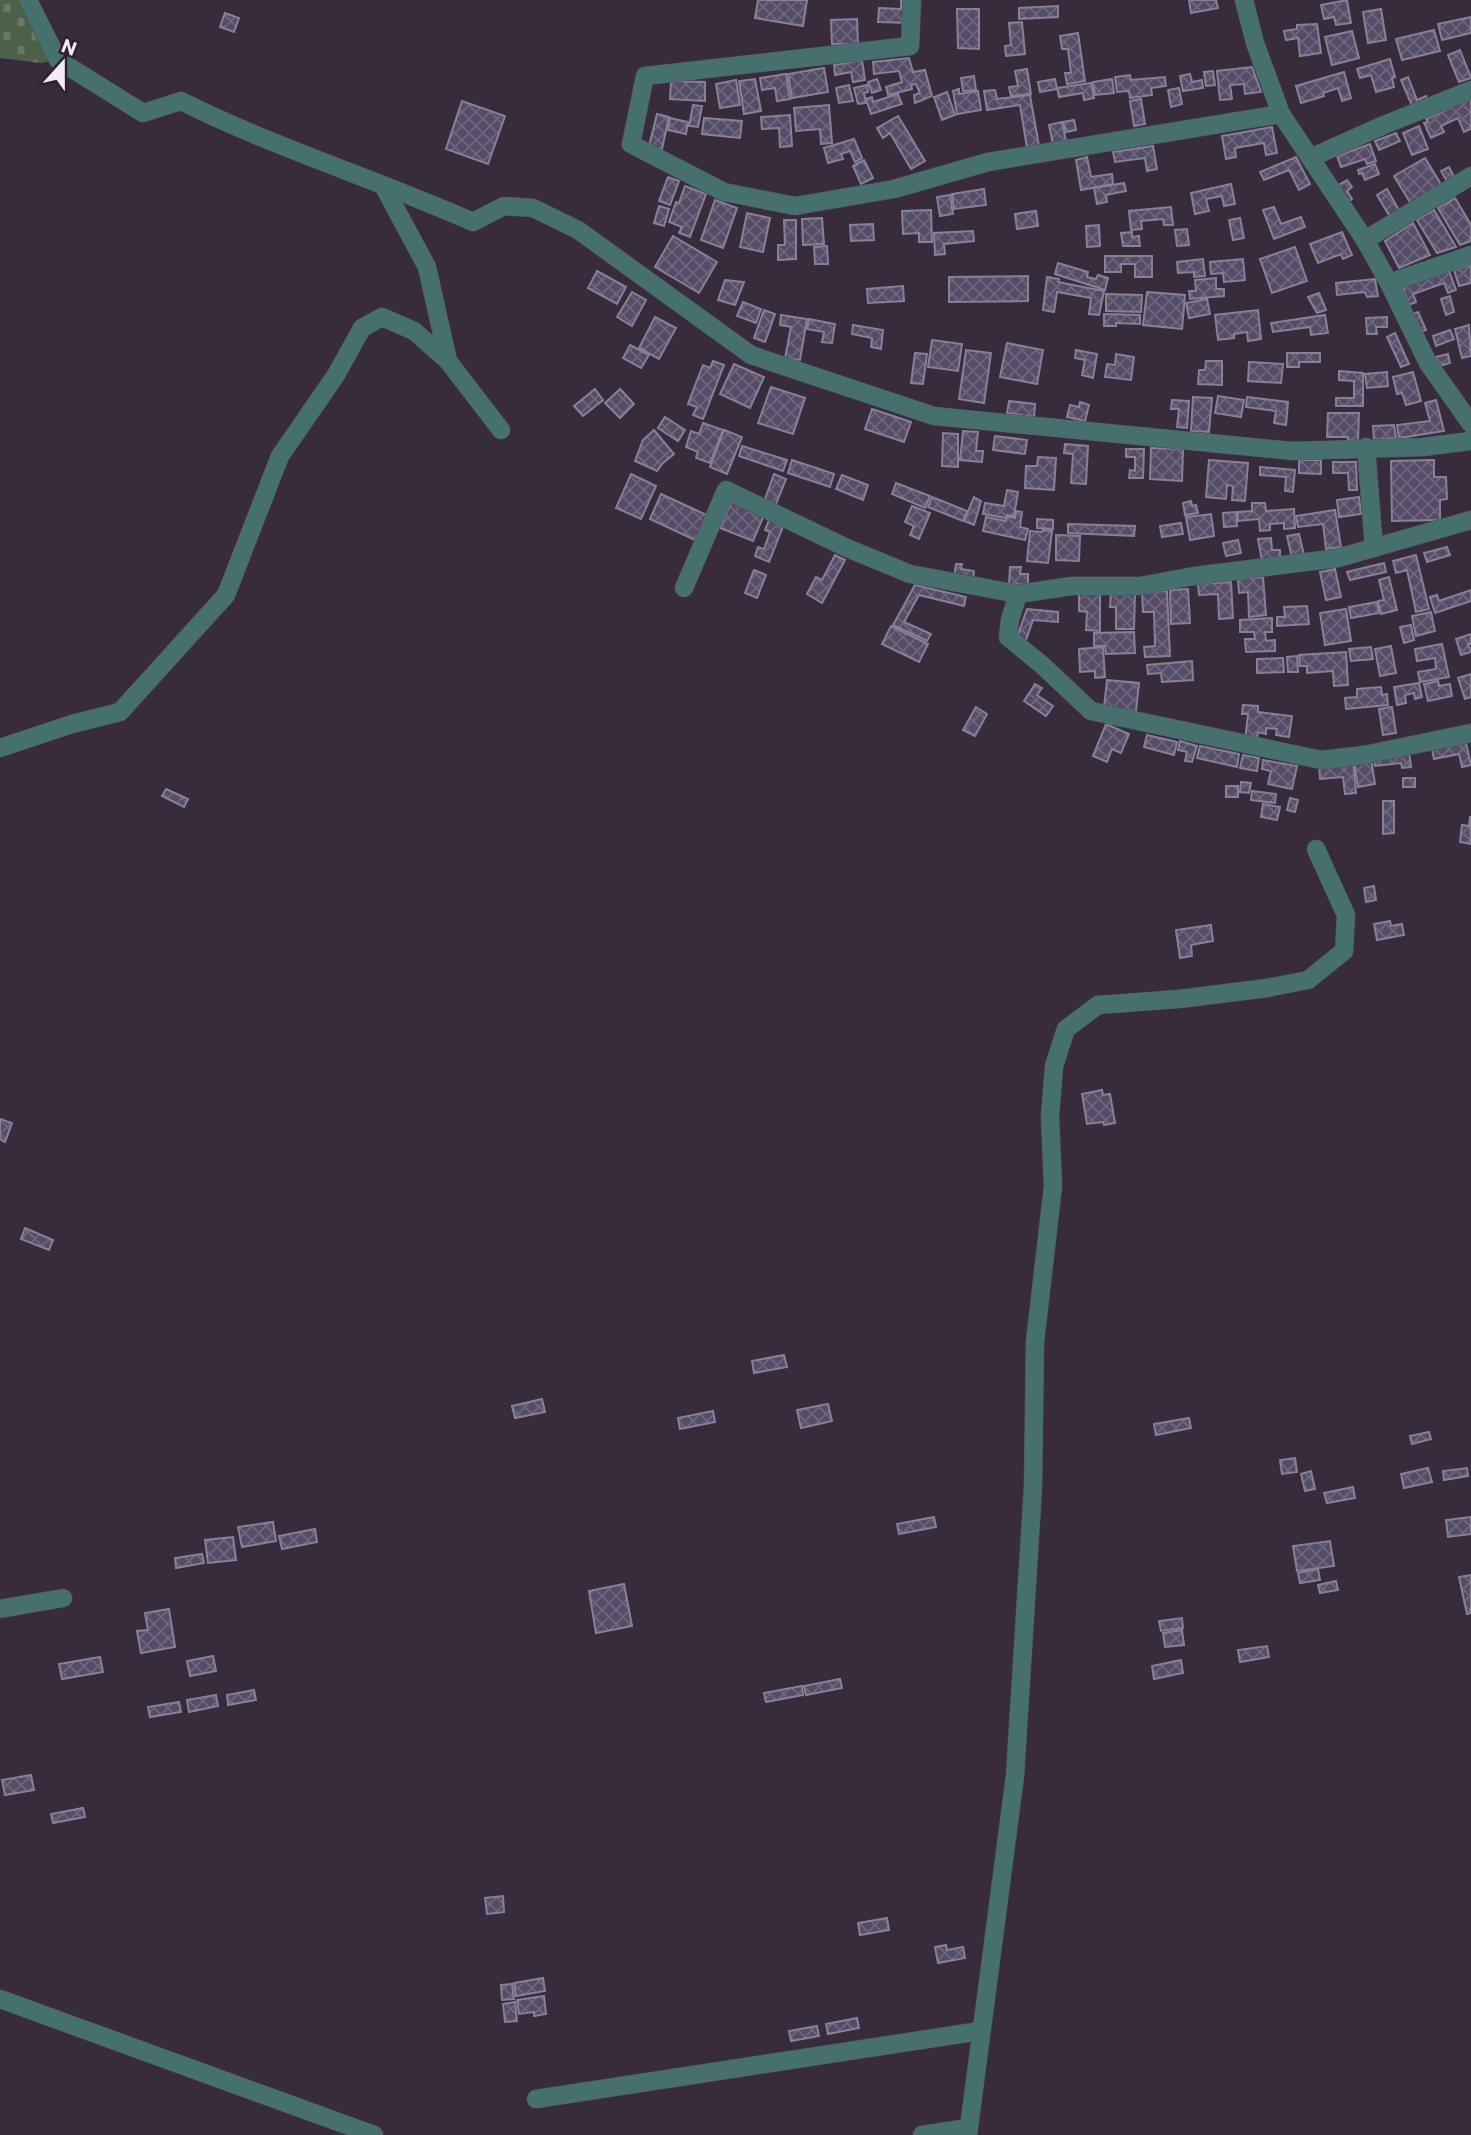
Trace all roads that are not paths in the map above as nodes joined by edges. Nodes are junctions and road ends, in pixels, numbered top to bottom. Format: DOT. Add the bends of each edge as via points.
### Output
graph roads {
  1 [pos="28,0"];
  2 [pos="912,0"];
  3 [pos="1244,0"];
  4 [pos="1471,90"];
  5 [pos="1281,114"];
  6 [pos="1310,159"];
  7 [pos="1471,176"];
  8 [pos="384,187"];
  9 [pos="1364,240"];
  10 [pos="1471,255"];
  11 [pos="1389,283"];
  12 [pos="448,361"];
  13 [pos="1471,424"];
  14 [pos="501,430"];
  15 [pos="1471,440"];
  16 [pos="1366,447"];
  17 [pos="1471,520"];
  18 [pos="1374,548"];
  19 [pos="684,588"];
  20 [pos="1018,594"];
  21 [pos="1471,733"];
  22 [pos="0,748"];
  23 [pos="1316,849"];
  24 [pos="63,1598"];
  25 [pos="0,1609"];
  26 [pos="0,1998"];
  27 [pos="980,2031"];
  28 [pos="536,2099"];
  29 [pos="968,2132"];
  30 [pos="374,2135"];
  31 [pos="922,2135"];
  1 -- 8 [label="street" via="58,60 143,113 181,101"];
  2 -- 5 [label="street" via="910,46 645,76 631,144 724,192 794,206 894,189 988,162"];
  3 -- 5 [label="street"];
  4 -- 6 [label="street"];
  5 -- 6 [label="street"];
  6 -- 9 [label="street"];
  7 -- 9 [label="street"];
  8 -- 12 [label="street" via="427,267"];
  8 -- 16 [label="street" via="472,222 504,206 533,208 578,230 751,355 934,416 1293,451"];
  9 -- 11 [label="street"];
  10 -- 11 [label="street"];
  11 -- 13 [label="street" via="1428,363"];
  12 -- 14 [label="street"];
  12 -- 22 [label="street" via="414,331 382,317 362,328 280,456 226,595 120,712"];
  15 -- 16 [label="street" via="1423,447"];
  16 -- 18 [label="street"];
  17 -- 18 [label="street"];
  18 -- 20 [label="street" via="1338,558 1140,586 1072,586"];
  19 -- 20 [label="street" via="726,490 910,574"];
  20 -- 21 [label="street" via="1008,637 1091,711 1321,760"];
  23 -- 27 [label="street" via="1346,915 1344,951 1308,980 1192,998 1098,1005 1066,1029 1054,1066 1050,1116 1053,1186 1035,1342 1033,1487 1016,1776"];
  24 -- 25 [label="street"];
  26 -- 30 [label="street"];
  27 -- 28 [label="street"];
  27 -- 29 [label="street"];
  29 -- 31 [label="street"];
}
